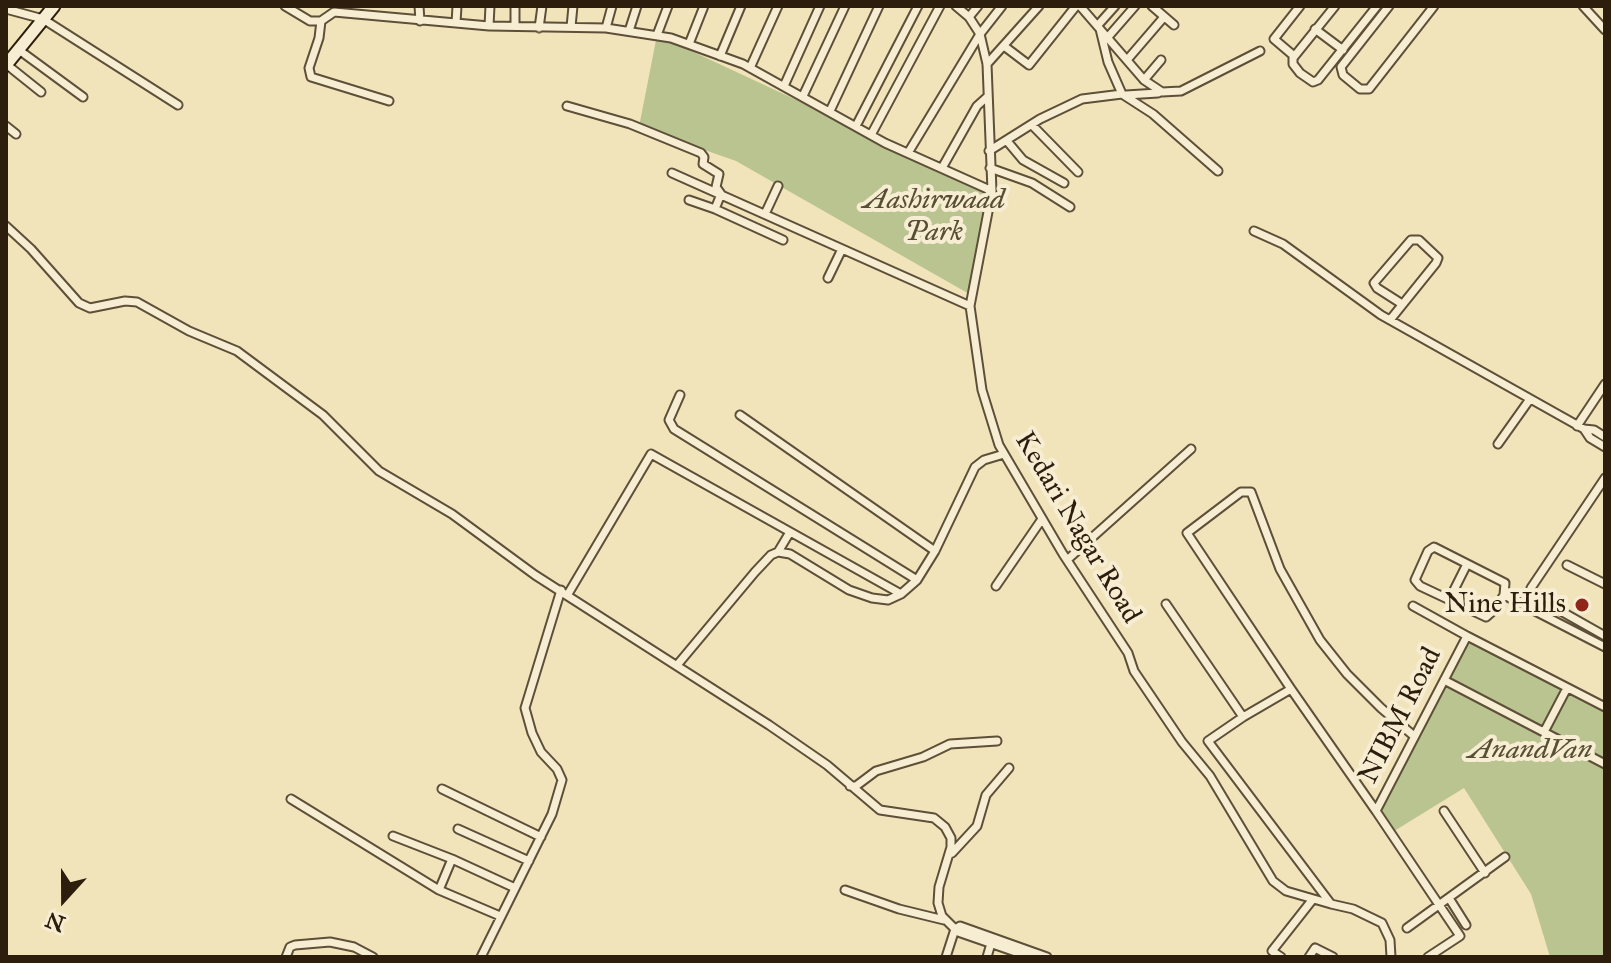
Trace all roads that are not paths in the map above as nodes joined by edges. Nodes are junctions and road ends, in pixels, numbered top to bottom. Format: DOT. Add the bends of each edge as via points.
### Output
graph roads {
  1 [pos="285,6"];
  2 [pos="303,6"];
  3 [pos="419,6"];
  4 [pos="457,6"];
  5 [pos="490,6"];
  6 [pos="515,6"];
  7 [pos="542,6"];
  8 [pos="573,6"];
  9 [pos="612,6"];
  10 [pos="637,6"];
  11 [pos="668,6"];
  12 [pos="704,6"];
  13 [pos="741,6"];
  14 [pos="778,6"];
  15 [pos="820,6"];
  16 [pos="845,6"];
  17 [pos="879,6"];
  18 [pos="918,6"];
  19 [pos="940,6"];
  20 [pos="956,6"];
  21 [pos="978,6"];
  22 [pos="1002,6"];
  23 [pos="1039,6"];
  24 [pos="1078,6"];
  25 [pos="1115,6"];
  26 [pos="1135,6"];
  27 [pos="1152,6"];
  28 [pos="1300,6"];
  29 [pos="1335,6"];
  30 [pos="1377,6"];
  31 [pos="1389,6"];
  32 [pos="1434,6"];
  33 [pos="1583,6"];
  34 [pos="6,9"];
  35 [pos="336,9"];
  36 [pos="48,10"];
  37 [pos="297,13"];
  38 [pos="969,17"];
  39 [pos="1164,17"];
  40 [pos="321,21"];
  41 [pos="420,21"];
  42 [pos="456,23"];
  43 [pos="1174,25"];
  44 [pos="489,26"];
  45 [pos="515,26"];
  46 [pos="1098,26"];
  47 [pos="571,27"];
  48 [pos="539,28"];
  49 [pos="606,28"];
  50 [pos="1315,29"];
  51 [pos="1605,30"];
  52 [pos="629,31"];
  53 [pos="980,34"];
  54 [pos="657,35"];
  55 [pos="1108,37"];
  56 [pos="689,44"];
  57 [pos="1004,46"];
  58 [pos="19,50"];
  59 [pos="1343,50"];
  60 [pos="1260,51"];
  61 [pos="720,56"];
  62 [pos="1294,56"];
  63 [pos="1127,60"];
  64 [pos="1161,60"];
  65 [pos="7,62"];
  66 [pos="987,64"];
  67 [pos="750,68"];
  68 [pos="1144,80"];
  69 [pos="784,86"];
  70 [pos="41,92"];
  71 [pos="1162,92"];
  72 [pos="1123,94"];
  73 [pos="803,96"];
  74 [pos="83,97"];
  75 [pos="987,97"];
  76 [pos="389,101"];
  77 [pos="178,105"];
  78 [pos="567,106"];
  79 [pos="830,111"];
  80 [pos="1032,125"];
  81 [pos="6,126"];
  82 [pos="856,126"];
  83 [pos="16,134"];
  84 [pos="871,135"];
  85 [pos="1007,141"];
  86 [pos="989,151"];
  87 [pos="908,153"];
  88 [pos="942,168"];
  89 [pos="990,168"];
  90 [pos="1218,171"];
  91 [pos="1078,172"];
  92 [pos="672,173"];
  93 [pos="1064,183"];
  94 [pos="778,186"];
  95 [pos="992,191"];
  96 [pos="721,194"];
  97 [pos="689,200"];
  98 [pos="1070,207"];
  99 [pos="715,209"];
  100 [pos="765,214"];
  101 [pos="6,226"];
  102 [pos="1254,231"];
  103 [pos="783,240"];
  104 [pos="842,249"];
  105 [pos="828,278"];
  106 [pos="1402,304"];
  107 [pos="970,306"];
  108 [pos="1390,320"];
  109 [pos="1605,384"];
  110 [pos="680,395"];
  111 [pos="1530,399"];
  112 [pos="740,415"];
  113 [pos="1581,427"];
  114 [pos="1605,437"];
  115 [pos="1498,444"];
  116 [pos="1605,447"];
  117 [pos="1191,449"];
  118 [pos="1004,454"];
  119 [pos="1605,478"];
  120 [pos="1042,519"];
  121 [pos="790,532"];
  122 [pos="935,551"];
  123 [pos="778,552"];
  124 [pos="1067,560"];
  125 [pos="1467,564"];
  126 [pos="1567,565"];
  127 [pos="917,580"];
  128 [pos="1605,584"];
  129 [pos="996,586"];
  130 [pos="1531,588"];
  131 [pos="564,592"];
  132 [pos="901,594"];
  133 [pos="1504,595"];
  134 [pos="1536,597"];
  135 [pos="1449,600"];
  136 [pos="1166,604"];
  137 [pos="1413,606"];
  138 [pos="1604,633"];
  139 [pos="1467,636"];
  140 [pos="1605,647"];
  141 [pos="678,664"];
  142 [pos="1444,680"];
  143 [pos="1567,688"];
  144 [pos="1291,689"];
  145 [pos="1605,707"];
  146 [pos="1243,717"];
  147 [pos="1544,732"];
  148 [pos="1414,736"];
  149 [pos="997,741"];
  150 [pos="1605,764"];
  151 [pos="1009,768"];
  152 [pos="849,786"];
  153 [pos="442,789"];
  154 [pos="291,799"];
  155 [pos="1376,811"];
  156 [pos="1444,811"];
  157 [pos="458,829"];
  158 [pos="393,836"];
  159 [pos="541,837"];
  160 [pos="1505,857"];
  161 [pos="452,859"];
  162 [pos="529,861"];
  163 [pos="946,863"];
  164 [pos="1485,873"];
  165 [pos="515,888"];
  166 [pos="439,890"];
  167 [pos="845,890"];
  168 [pos="1449,898"];
  169 [pos="1313,899"];
  170 [pos="1331,904"];
  171 [pos="1440,905"];
  172 [pos="500,916"];
  173 [pos="946,920"];
  174 [pos="1466,925"];
  175 [pos="1407,928"];
  176 [pos="955,929"];
  177 [pos="992,941"];
  178 [pos="1032,955"];
  179 [pos="286,957"];
  180 [pos="373,957"];
  181 [pos="481,957"];
  182 [pos="946,957"];
  183 [pos="987,957"];
  184 [pos="1047,957"];
  185 [pos="1281,957"];
  186 [pos="1309,957"];
  187 [pos="1333,957"];
  188 [pos="1391,957"];
  189 [pos="1428,957"];
  1 -- 37 [label="street"];
  2 -- 37 [label="street"];
  3 -- 41 [label="street"];
  4 -- 42 [label="street"];
  5 -- 44 [label="street"];
  6 -- 45 [label="street"];
  7 -- 48 [label="street"];
  8 -- 47 [label="street"];
  9 -- 49 [label="street"];
  10 -- 52 [label="street"];
  11 -- 54 [label="street"];
  12 -- 56 [label="street"];
  13 -- 61 [label="street"];
  14 -- 67 [label="street"];
  15 -- 69 [label="street"];
  16 -- 73 [label="street"];
  17 -- 79 [label="street"];
  18 -- 82 [label="street"];
  19 -- 84 [label="street"];
  20 -- 38 [label="street, Kedari Nagar Road"];
  21 -- 38 [label="street"];
  22 -- 53 [label="street"];
  23 -- 57 [label="street"];
  24 -- 46 [label="street"];
  24 -- 57 [label="street" via="1029,65"];
  25 -- 46 [label="street"];
  26 -- 55 [label="street"];
  27 -- 39 [label="street"];
  28 -- 62 [label="street" via="1274,39"];
  29 -- 50 [label="street"];
  30 -- 59 [label="street"];
  31 -- 32 [label="street" via="1341,67 1360,89 1369,89"];
  33 -- 51 [label="street"];
  34 -- 36 [label="street"];
  35 -- 40 [label="street"];
  35 -- 41 [label="street"];
  36 -- 58 [label="main road"];
  36 -- 77 [label="street"];
  37 -- 40 [label="street"];
  38 -- 53 [label="street, Kedari Nagar Road"];
  39 -- 43 [label="street"];
  39 -- 63 [label="street"];
  40 -- 76 [label="street" via="311,77"];
  41 -- 42 [label="street"];
  42 -- 44 [label="street"];
  44 -- 45 [label="street"];
  45 -- 48 [label="street"];
  46 -- 55 [label="street"];
  46 -- 72 [label="street"];
  47 -- 48 [label="street"];
  47 -- 49 [label="street"];
  49 -- 52 [label="street"];
  50 -- 59 [label="street"];
  50 -- 62 [label="street"];
  52 -- 54 [label="street"];
  53 -- 66 [label="street, Kedari Nagar Road"];
  53 -- 87 [label="street"];
  54 -- 56 [label="street"];
  55 -- 63 [label="street"];
  56 -- 61 [label="street"];
  57 -- 66 [label="street"];
  58 -- 65 [label="main road"];
  58 -- 74 [label="street"];
  59 -- 62 [label="street" via="1313,82 1293,64"];
  60 -- 71 [label="street" via="1181,91"];
  61 -- 67 [label="street"];
  63 -- 68 [label="street"];
  64 -- 68 [label="street"];
  65 -- 70 [label="street"];
  66 -- 75 [label="street, Kedari Nagar Road"];
  67 -- 69 [label="street"];
  68 -- 71 [label="street"];
  69 -- 73 [label="street"];
  71 -- 72 [label="street"];
  72 -- 80 [label="street" via="1082,99"];
  72 -- 90 [label="street"];
  73 -- 79 [label="street"];
  75 -- 86 [label="street, Kedari Nagar Road"];
  75 -- 88 [label="street"];
  78 -- 96 [label="street" via="701,153 703,164 719,174 716,187"];
  79 -- 82 [label="street"];
  80 -- 85 [label="street"];
  80 -- 91 [label="street"];
  81 -- 83 [label="street"];
  82 -- 84 [label="street"];
  84 -- 87 [label="street"];
  85 -- 86 [label="street"];
  85 -- 93 [label="street" via="1023,160"];
  86 -- 89 [label="street, Kedari Nagar Road"];
  87 -- 88 [label="street"];
  88 -- 95 [label="street"];
  89 -- 95 [label="street, Kedari Nagar Road"];
  89 -- 98 [label="street" via="1032,183"];
  92 -- 96 [label="street"];
  94 -- 100 [label="street"];
  95 -- 107 [label="street, Kedari Nagar Road"];
  96 -- 99 [label="street"];
  96 -- 100 [label="street"];
  97 -- 99 [label="street"];
  99 -- 103 [label="street"];
  100 -- 104 [label="street"];
  101 -- 131 [label="street" via="79,303 90,308 137,302 233,348 323,415 379,471"];
  102 -- 108 [label="street" via="1283,244"];
  104 -- 105 [label="street"];
  104 -- 107 [label="street"];
  106 -- 106 [label="street" via="1438,258 1415,239 1374,283"];
  106 -- 108 [label="street"];
  107 -- 118 [label="street, Kedari Nagar Road" via="982,390"];
  108 -- 111 [label="street"];
  109 -- 113 [label="street"];
  110 -- 127 [label="street" via="669,420 674,429"];
  111 -- 113 [label="street"];
  111 -- 115 [label="street"];
  112 -- 122 [label="street"];
  113 -- 114 [label="street"];
  113 -- 116 [label="street"];
  117 -- 124 [label="street"];
  118 -- 120 [label="street, Kedari Nagar Road"];
  118 -- 122 [label="street" via="975,467"];
  119 -- 130 [label="street"];
  120 -- 124 [label="street, Kedari Nagar Road"];
  120 -- 129 [label="street"];
  121 -- 123 [label="street"];
  121 -- 131 [label="street" via="651,454"];
  121 -- 132 [label="street"];
  122 -- 127 [label="street"];
  123 -- 132 [label="street" via="872,598 888,600"];
  123 -- 141 [label="street"];
  124 -- 169 [label="street, Kedari Nagar Road" via="1273,881"];
  125 -- 133 [label="street" via="1505,583"];
  125 -- 135 [label="street"];
  125 -- 135 [label="street" via="1434,547 1422,563 1416,583"];
  126 -- 128 [label="street"];
  127 -- 132 [label="street"];
  131 -- 141 [label="street"];
  131 -- 159 [label="street" via="525,708 541,752 562,780"];
  133 -- 135 [label="street" via="1486,617"];
  133 -- 140 [label="street"];
  134 -- 138 [label="street"];
  136 -- 146 [label="street"];
  137 -- 139 [label="street"];
  139 -- 142 [label="street, NIBM Road"];
  139 -- 143 [label="street, NIBM Road"];
  141 -- 152 [label="street" via="827,765"];
  142 -- 147 [label="street"];
  142 -- 148 [label="street, NIBM Road"];
  143 -- 145 [label="street, NIBM Road"];
  143 -- 147 [label="street"];
  144 -- 146 [label="street"];
  144 -- 148 [label="street" via="1187,533 1241,492 1255,498 1280,569 1320,640 1355,682"];
  144 -- 155 [label="street"];
  146 -- 170 [label="street" via="1208,741"];
  147 -- 150 [label="street"];
  148 -- 155 [label="street, NIBM Road"];
  149 -- 152 [label="street" via="950,744"];
  151 -- 163 [label="street" via="986,795 977,826"];
  152 -- 163 [label="street" via="880,810 934,818 951,838"];
  153 -- 159 [label="street"];
  154 -- 166 [label="street"];
  155 -- 171 [label="street, NIBM Road"];
  156 -- 164 [label="street"];
  157 -- 162 [label="street"];
  158 -- 161 [label="street"];
  159 -- 162 [label="street"];
  160 -- 164 [label="street"];
  161 -- 165 [label="street"];
  161 -- 166 [label="street"];
  162 -- 165 [label="street"];
  163 -- 173 [label="street" via="938,903"];
  164 -- 168 [label="street"];
  165 -- 172 [label="street"];
  166 -- 172 [label="street"];
  167 -- 173 [label="street"];
  168 -- 171 [label="street"];
  168 -- 174 [label="street"];
  169 -- 170 [label="street, Kedari Nagar Road"];
  169 -- 185 [label="street" via="1272,951"];
  170 -- 188 [label="street" via="1382,923"];
  171 -- 175 [label="street"];
  171 -- 189 [label="street, NIBM Road" via="1460,936"];
  172 -- 181 [label="street"];
  173 -- 176 [label="street"];
  176 -- 177 [label="street" via="960,926"];
  176 -- 182 [label="street"];
  177 -- 178 [label="street"];
  177 -- 183 [label="street"];
  178 -- 184 [label="street"];
  179 -- 180 [label="street" via="295,945 330,942"];
  186 -- 187 [label="street" via="1315,948"];
}
